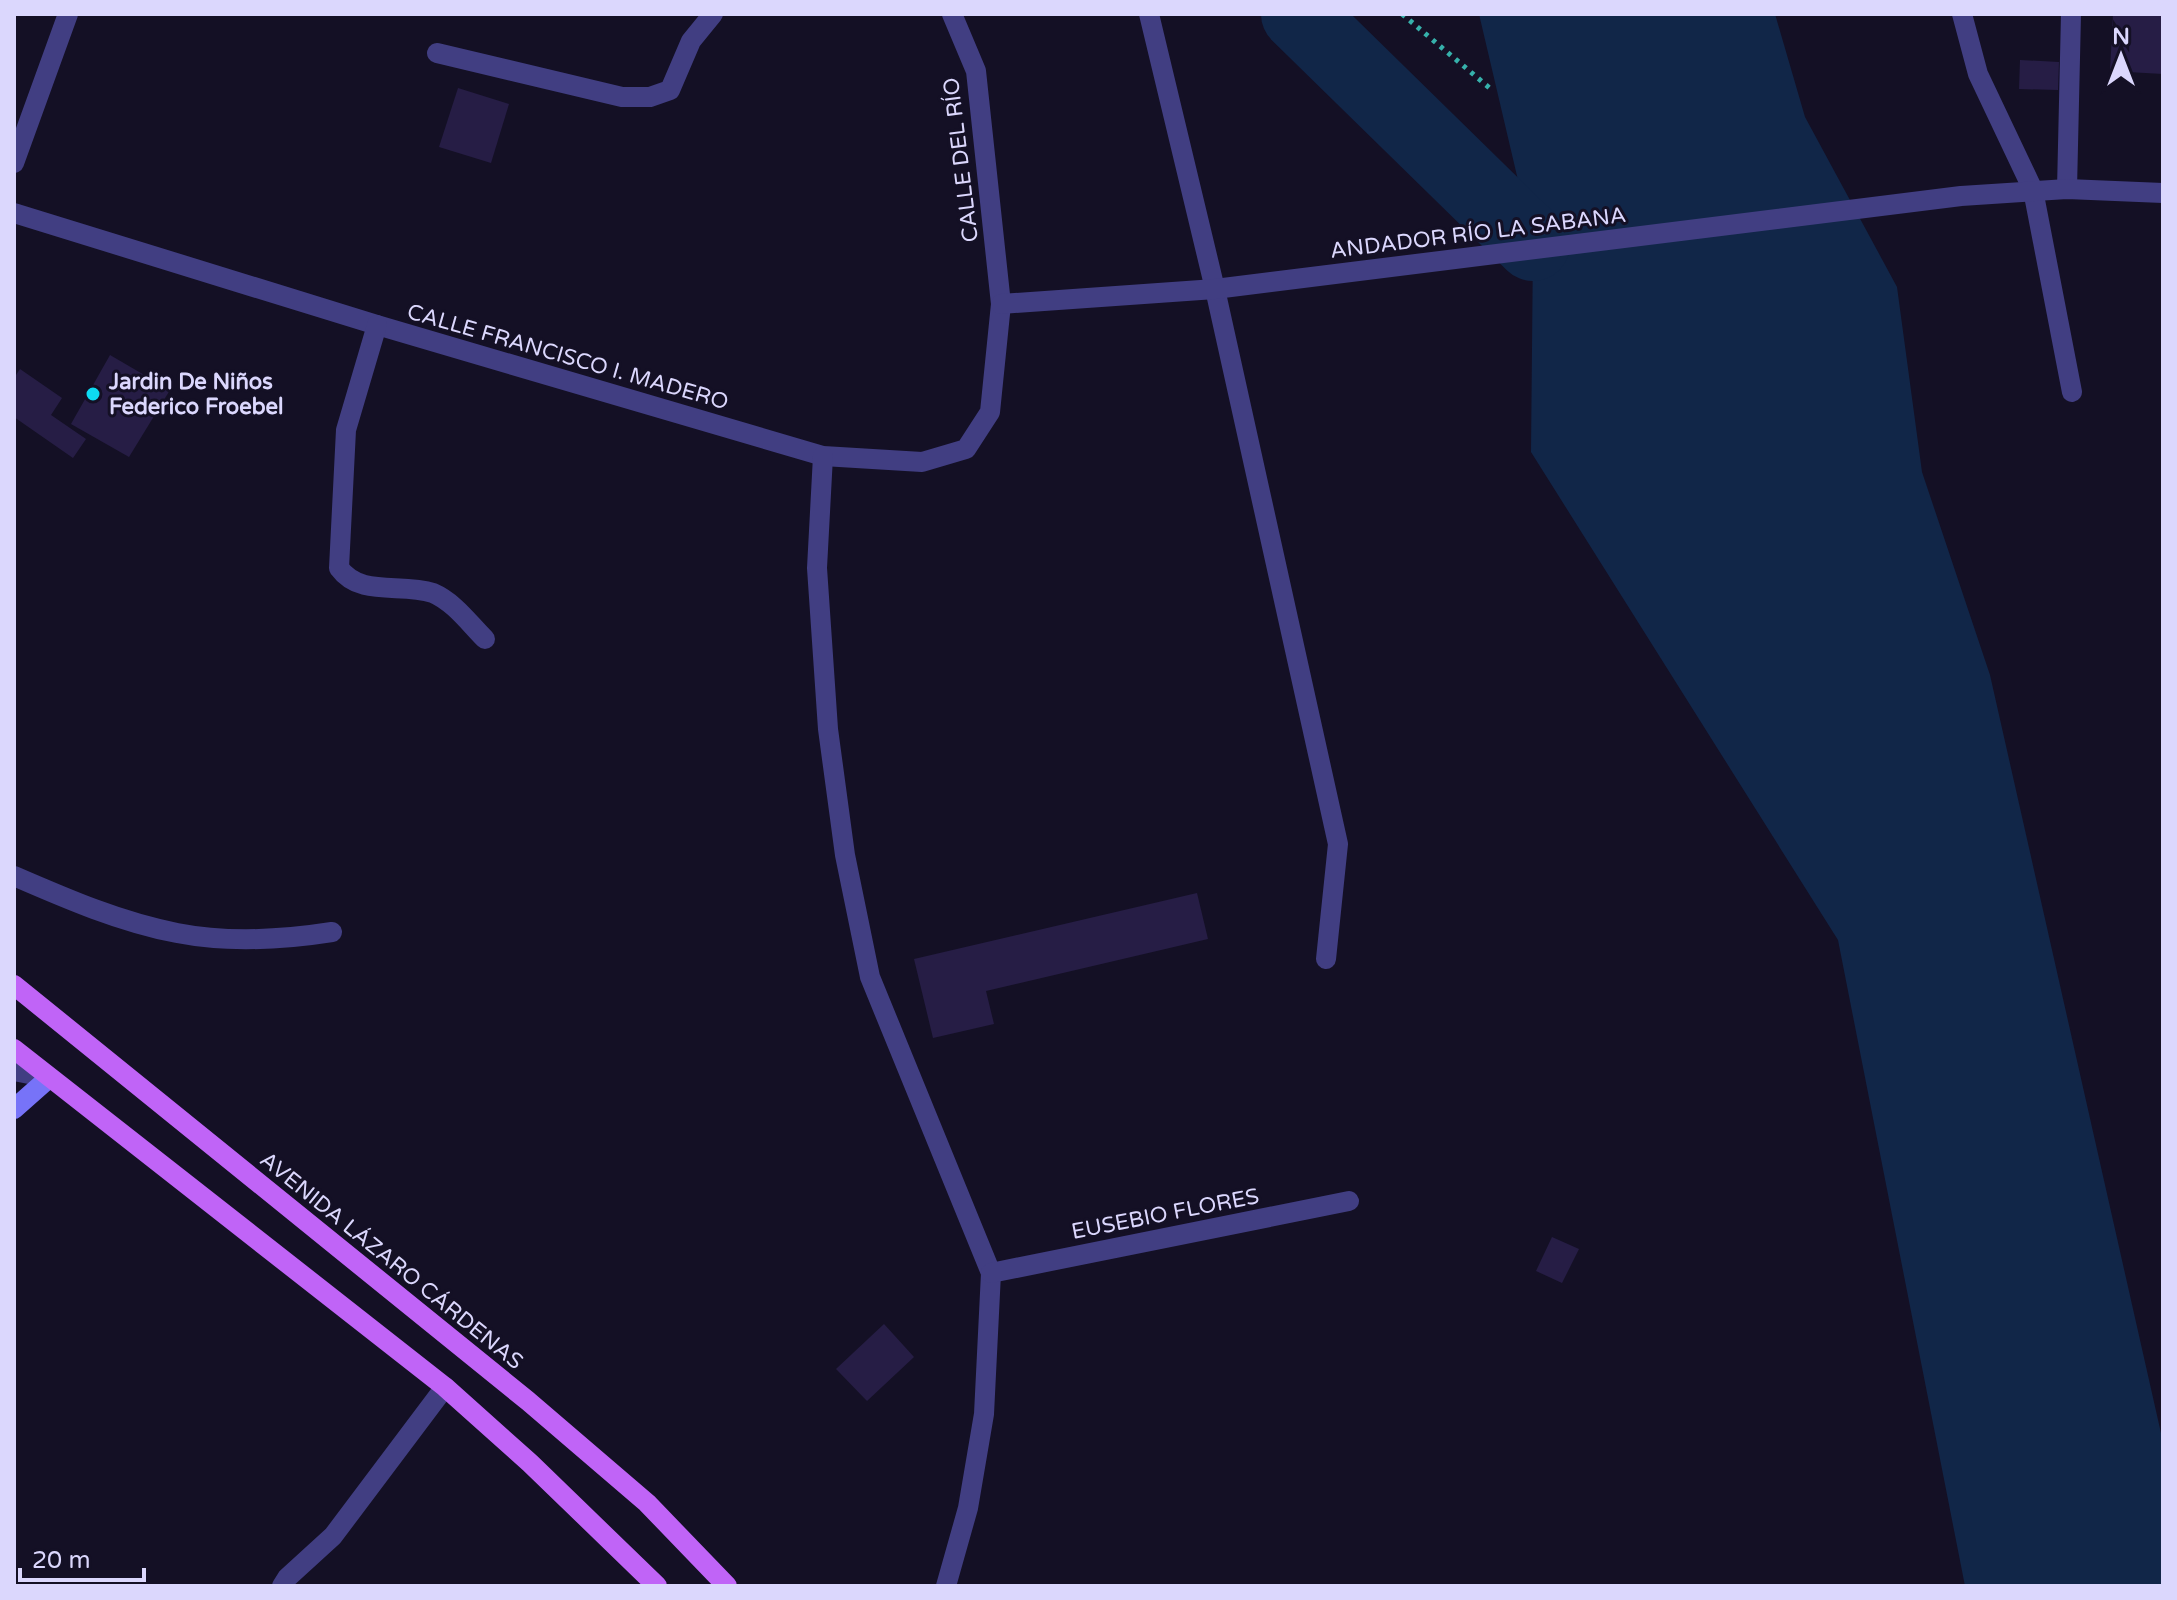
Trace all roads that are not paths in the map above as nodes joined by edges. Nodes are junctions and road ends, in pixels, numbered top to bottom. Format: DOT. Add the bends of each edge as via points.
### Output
graph roads {
  1 [pos="68,14"];
  2 [pos="713,14"];
  3 [pos="952,14"];
  4 [pos="1149,14"];
  5 [pos="1962,14"];
  6 [pos="2071,14"];
  7 [pos="437,53"];
  8 [pos="14,163"];
  9 [pos="2067,189"];
  10 [pos="2033,190"];
  11 [pos="2163,193"];
  12 [pos="14,213"];
  13 [pos="1215,289"];
  14 [pos="1001,304"];
  15 [pos="377,325"];
  16 [pos="2072,392"];
  17 [pos="823,456"];
  18 [pos="485,639"];
  19 [pos="14,876"];
  20 [pos="332,932"];
  21 [pos="1326,959"];
  22 [pos="14,985"];
  23 [pos="14,1049"];
  24 [pos="14,1071"];
  25 [pos="49,1078"];
  26 [pos="14,1109"];
  27 [pos="1349,1201"];
  28 [pos="991,1273"];
  29 [pos="445,1387"];
  30 [pos="282,1586"];
  31 [pos="657,1586"];
  32 [pos="727,1586"];
  33 [pos="946,1586"];
  1 -- 8 [label="street"];
  2 -- 7 [label="street" via="691,41 670,90 650,97 622,97"];
  3 -- 14 [label="street, CALLE DEL RÍO" via="976,71"];
  4 -- 13 [label="street"];
  5 -- 10 [label="street" via="1978,74"];
  6 -- 9 [label="street"];
  9 -- 10 [label="street, ANDADOR RÍO LA SABANA"];
  9 -- 11 [label="street, ANDADOR RÍO LA SABANA"];
  10 -- 13 [label="street, ANDADOR RÍO LA SABANA"];
  10 -- 16 [label="street"];
  12 -- 15 [label="street, CALLE FRANCISCO I. MADERO"];
  13 -- 14 [label="street, ANDADOR RÍO LA SABANA"];
  13 -- 21 [label="street" via="1338,844"];
  14 -- 17 [label="street, CALLE FRANCISCO I. MADERO" via="990,412 966,449 922,462"];
  15 -- 17 [label="street, CALLE FRANCISCO I. MADERO"];
  15 -- 18 [label="street" via="346,430 339,568 348,581 364,586 429,592 446,599"];
  17 -- 28 [label="street" via="817,568 828,729 845,855 870,977"];
  19 -- 20 [label="street" via="93,910 178,933 243,939"];
  22 -- 32 [label="main road, AVENIDA LÁZARO CÁRDENAS" via="528,1401 647,1503"];
  23 -- 25 [label="main road"];
  24 -- 25 [label="street"];
  25 -- 26 [label="street"];
  25 -- 29 [label="main road"];
  27 -- 28 [label="street, EUSEBIO FLORES"];
  28 -- 33 [label="street" via="984,1414 968,1508"];
  29 -- 30 [label="street" via="333,1536"];
  29 -- 31 [label="main road"];
}
